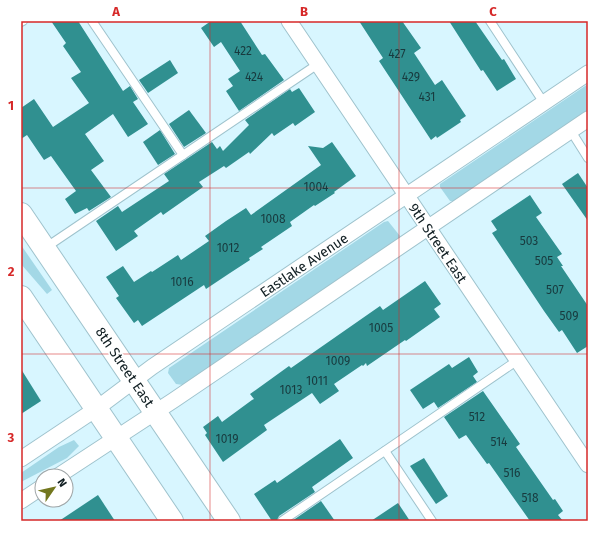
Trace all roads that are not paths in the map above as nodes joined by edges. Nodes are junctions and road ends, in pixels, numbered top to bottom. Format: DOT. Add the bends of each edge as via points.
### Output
graph roads {
  1 [pos="92,21"];
  2 [pos="289,21"];
  3 [pos="490,21"];
  4 [pos="318,64"];
  5 [pos="588,73"];
  6 [pos="544,103"];
  7 [pos="588,119"];
  8 [pos="571,131"];
  9 [pos="183,155"];
  10 [pos="588,158"];
  11 [pos="407,196"];
  12 [pos="21,214"];
  13 [pos="428,228"];
  14 [pos="45,248"];
  15 [pos="21,297"];
  16 [pos="518,360"];
  17 [pos="134,381"];
  18 [pos="96,408"];
  19 [pos="155,412"];
  20 [pos="115,437"];
  21 [pos="385,451"];
  22 [pos="21,460"];
  23 [pos="588,465"];
  24 [pos="70,468"];
  25 [pos="34,492"];
  26 [pos="21,501"];
  27 [pos="172,521"];
  28 [pos="228,521"];
  29 [pos="282,521"];
  30 [pos="432,521"];
  1 -- 9 [label="lane"];
  2 -- 4 [label="street, 9th Street East"];
  3 -- 6 [label="lane"];
  4 -- 9 [label="lane"];
  4 -- 11 [label="street, 9th Street East"];
  5 -- 6 [label="street, Eastlake Avenue"];
  6 -- 11 [label="street, Eastlake Avenue"];
  7 -- 8 [label="street"];
  8 -- 10 [label="lane"];
  8 -- 13 [label="street"];
  9 -- 14 [label="lane"];
  11 -- 13 [label="street, 9th Street East"];
  11 -- 17 [label="street, Eastlake Avenue"];
  12 -- 14 [label="main road, 8th Street East"];
  13 -- 16 [label="street, 9th Street East"];
  13 -- 19 [label="street"];
  14 -- 17 [label="main road, 8th Street East"];
  15 -- 18 [label="main road"];
  16 -- 21 [label="lane"];
  16 -- 23 [label="street, 9th Street East"];
  17 -- 18 [label="street, Eastlake Avenue"];
  17 -- 19 [label="main road, 8th Street East"];
  18 -- 20 [label="main road"];
  18 -- 22 [label="street, Eastlake Avenue"];
  19 -- 20 [label="street"];
  19 -- 28 [label="main road, 8th Street East"];
  20 -- 24 [label="street"];
  20 -- 27 [label="main road"];
  21 -- 29 [label="lane"];
  21 -- 30 [label="lane"];
  25 -- 26 [label="street"];
}
